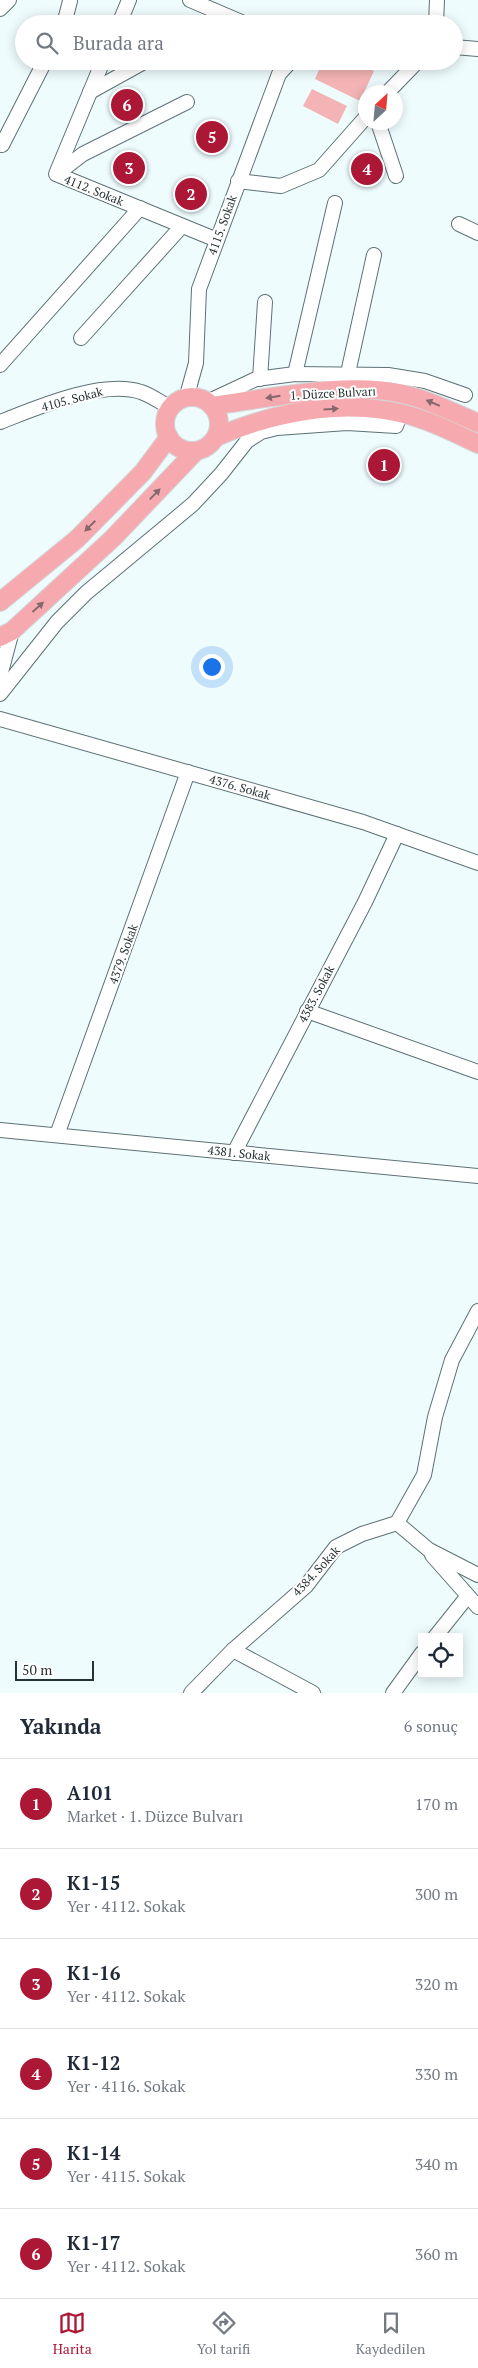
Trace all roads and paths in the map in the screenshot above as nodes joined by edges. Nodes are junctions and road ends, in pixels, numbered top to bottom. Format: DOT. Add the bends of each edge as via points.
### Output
graph roads {
  1 [pos="9,0"];
  2 [pos="129,0"];
  3 [pos="190,0"];
  4 [pos="438,0"];
  5 [pos="70,1"];
  6 [pos="0,9"];
  7 [pos="66,15"];
  8 [pos="123,15"];
  9 [pos="225,15"];
  10 [pos="437,15"];
  11 [pos="463,48"];
  12 [pos="478,49"];
  13 [pos="40,70"];
  14 [pos="99,70"];
  15 [pos="130,70"];
  16 [pos="283,70"];
  17 [pos="409,70"];
  18 [pos="395,85"];
  19 [pos="90,92"];
  20 [pos="187,102"];
  21 [pos="358,126"];
  22 [pos="381,130"];
  23 [pos="0,144"];
  24 [pos="56,174"];
  25 [pos="396,176"];
  26 [pos="238,181"];
  27 [pos="335,203"];
  28 [pos="140,208"];
  29 [pos="459,224"];
  30 [pos="182,226"];
  31 [pos="478,233"];
  32 [pos="217,240"];
  33 [pos="374,255"];
  34 [pos="265,302"];
  35 [pos="81,338"];
  36 [pos="0,365"];
  37 [pos="348,373"];
  38 [pos="295,374"];
  39 [pos="260,379"];
  40 [pos="466,396"];
  41 [pos="186,398"];
  42 [pos="210,404"];
  43 [pos="171,408"];
  44 [pos="401,413"];
  45 [pos="0,422"];
  46 [pos="478,423"];
  47 [pos="216,437"];
  48 [pos="169,438"];
  49 [pos="478,444"];
  50 [pos="196,451"];
  51 [pos="0,602"];
  52 [pos="6,634"];
  53 [pos="0,676"];
  54 [pos="0,694"];
  55 [pos="0,718"];
  56 [pos="188,772"];
  57 [pos="397,834"];
  58 [pos="478,864"];
  59 [pos="307,1011"];
  60 [pos="478,1072"];
  61 [pos="0,1130"];
  62 [pos="57,1135"];
  63 [pos="234,1152"];
  64 [pos="478,1176"];
  65 [pos="478,1311"];
  66 [pos="397,1523"];
  67 [pos="429,1550"];
  68 [pos="478,1575"];
  69 [pos="467,1597"];
  70 [pos="478,1607"];
  71 [pos="438,1633"];
  72 [pos="234,1650"];
  73 [pos="418,1659"];
  74 [pos="191,1693"];
  75 [pos="313,1693"];
  76 [pos="393,1693"];
  1 -- 6 [label="street"];
  2 -- 8 [label="street"];
  3 -- 9 [label="street"];
  4 -- 10 [label="street"];
  5 -- 7 [label="street"];
  11 -- 12 [label="street"];
  13 -- 23 [label="street"];
  14 -- 19 [label="street, 4112. Sokak"];
  15 -- 19 [label="street"];
  16 -- 26 [label="street, 4115. Sokak"];
  17 -- 18 [label="street"];
  19 -- 24 [label="street, 4112. Sokak"];
  20 -- 24 [label="street" via="83,154"];
  21 -- 26 [label="street" via="319,170 281,186"];
  22 -- 25 [label="street"];
  24 -- 28 [label="street, 4112. Sokak"];
  26 -- 32 [label="street, 4115. Sokak"];
  27 -- 38 [label="street"];
  28 -- 30 [label="street, 4112. Sokak"];
  28 -- 36 [label="street"];
  29 -- 31 [label="street"];
  30 -- 32 [label="street, 4112. Sokak"];
  30 -- 35 [label="street"];
  32 -- 41 [label="street, 4115. Sokak" via="200,289 196,363"];
  33 -- 37 [label="street"];
  34 -- 39 [label="street"];
  37 -- 38 [label="street"];
  37 -- 40 [label="street" via="425,380"];
  38 -- 39 [label="street"];
  39 -- 42 [label="street"];
  41 -- 42 [label="main road"];
  41 -- 43 [label="main road"];
  46 -- 42 [label="main road, 1. Düzce Bulvarı, one-way" via="427,400 376,389"];
  42 -- 47 [label="main road" via="219,421"];
  43 -- 45 [label="street, 4105. Sokak" via="140,392 111,388 29,410"];
  43 -- 48 [label="main road" via="166,425"];
  47 -- 44 [label="main road, 1. Düzce Bulvarı, one-way" via="286,414 376,408"];
  44 -- 49 [label="main road, 1. Düzce Bulvarı"];
  44 -- 54 [label="street" via="396,426 347,423 284,427 261,432 246,441 193,504 86,593 57,622"];
  47 -- 50 [label="main road"];
  48 -- 50 [label="main road" via="179,448"];
  48 -- 51 [label="main road, one-way" via="143,472 77,539"];
  52 -- 50 [label="main road, one-way" via="113,538"];
  52 -- 53 [label="street"];
  55 -- 56 [label="street, 4376. Sokak"];
  56 -- 57 [label="street, 4376. Sokak"];
  56 -- 62 [label="street, 4379. Sokak"];
  57 -- 58 [label="street, 4376. Sokak"];
  57 -- 59 [label="street, 4383. Sokak"];
  59 -- 60 [label="street"];
  59 -- 63 [label="street, 4383. Sokak"];
  61 -- 62 [label="street, 4381. Sokak"];
  62 -- 63 [label="street, 4381. Sokak"];
  63 -- 64 [label="street, 4381. Sokak"];
  65 -- 66 [label="street" via="452,1360 434,1417 424,1475"];
  66 -- 67 [label="street"];
  66 -- 72 [label="street, 4384. Sokak" via="362,1534 336,1547 306,1586"];
  67 -- 68 [label="street"];
  67 -- 69 [label="street"];
  69 -- 70 [label="street"];
  69 -- 71 [label="street"];
  72 -- 74 [label="street, 4384. Sokak"];
  72 -- 75 [label="street"];
  73 -- 76 [label="street"];
}
